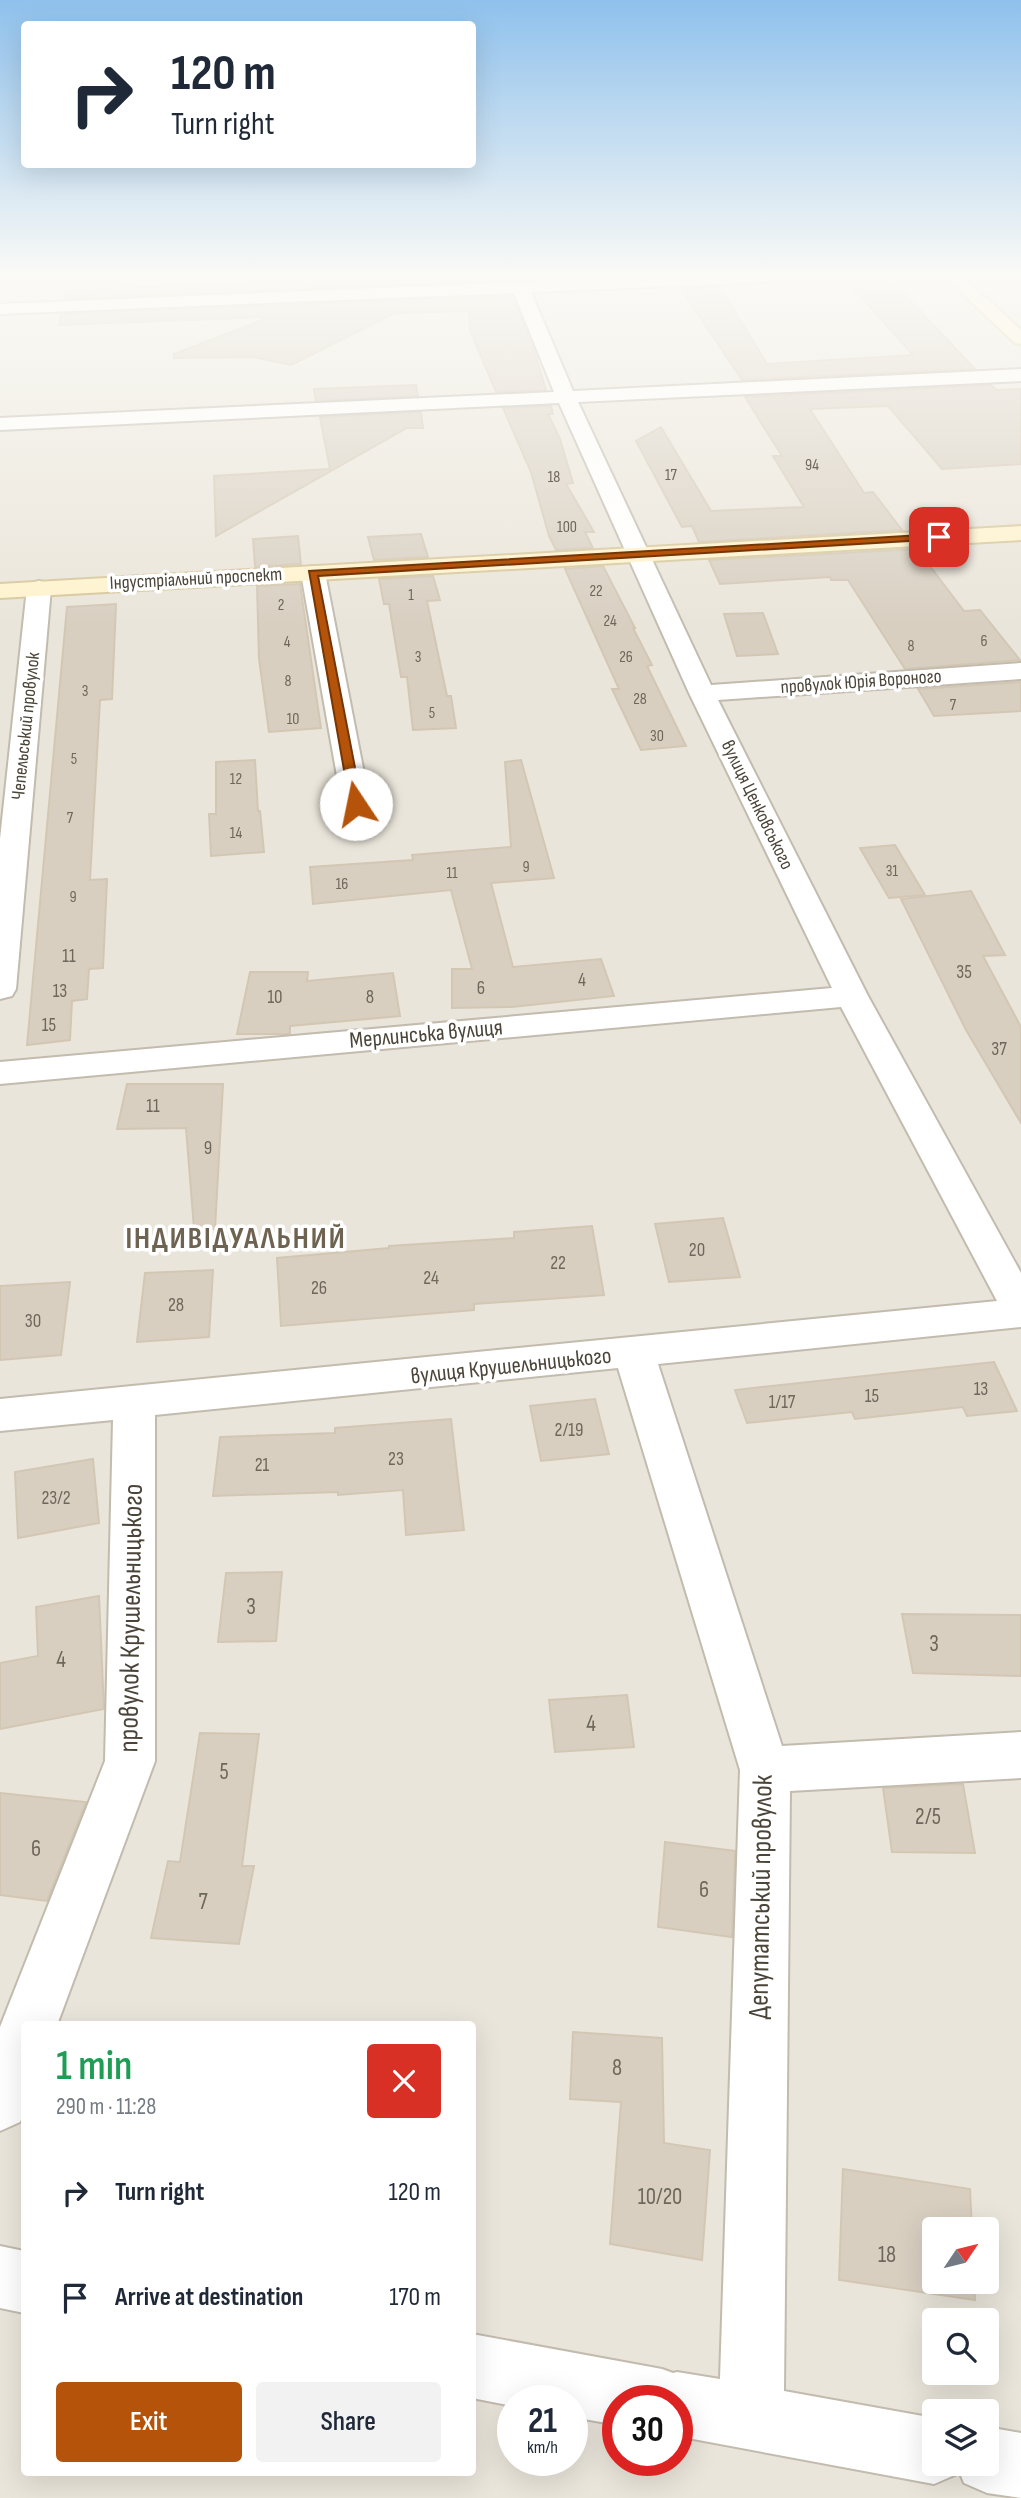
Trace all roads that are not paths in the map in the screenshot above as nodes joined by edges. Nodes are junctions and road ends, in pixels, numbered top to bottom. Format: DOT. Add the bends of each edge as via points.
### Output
graph roads {
  1 [pos="564,394"];
  2 [pos="654,394"];
  3 [pos="566,398"];
  4 [pos="0,424"];
  5 [pos="1021,533"];
  6 [pos="636,554"];
  7 [pos="313,573"];
  8 [pos="39,588"];
  9 [pos="0,591"];
  10 [pos="1021,671"];
  11 [pos="702,693"];
  12 [pos="356,804"];
  13 [pos="0,989"];
  14 [pos="852,996"];
  15 [pos="0,1073"];
  16 [pos="1021,1311"];
  17 [pos="634,1354"];
  18 [pos="134,1404"];
  19 [pos="0,1415"];
  20 [pos="1021,1755"];
  21 [pos="765,1769"];
  22 [pos="31,2021"];
  23 [pos="21,2045"];
  24 [pos="0,2102"];
  25 [pos="0,2277"];
  26 [pos="21,2281"];
  27 [pos="476,2367"];
  28 [pos="602,2390"];
  29 [pos="693,2407"];
  30 [pos="751,2418"];
  31 [pos="922,2449"];
  32 [pos="999,2462"];
  33 [pos="1021,2466"];
  1 -- 3 [label="street, вулиця Ценковського"];
  2 -- 3 [label="street"];
  3 -- 4 [label="street"];
  3 -- 6 [label="street, вулиця Ценковського"];
  5 -- 6 [label="street, Індустріальний проспект"];
  6 -- 7 [label="street, Індустріальний проспект"];
  6 -- 11 [label="street, вулиця Ценковського"];
  7 -- 8 [label="street, Індустріальний проспект"];
  7 -- 12 [label="street"];
  8 -- 9 [label="street, Індустріальний проспект"];
  8 -- 13 [label="street, Чепельський провулок"];
  10 -- 11 [label="street, провулок Юрія Вороного"];
  11 -- 14 [label="street, вулиця Ценковського"];
  14 -- 15 [label="street, Мерлинська вулиця"];
  14 -- 16 [label="street, вулиця Ценковського"];
  16 -- 17 [label="street, вулиця Крушельницького"];
  17 -- 18 [label="street, вулиця Крушельницького"];
  17 -- 21 [label="street, Депутатський провулок"];
  18 -- 19 [label="street, вулиця Крушельницького"];
  18 -- 22 [label="street, провулок Крушельницького" via="130,1761"];
  20 -- 21 [label="street"];
  21 -- 30 [label="street, Депутатський провулок"];
  23 -- 24 [label="street"];
  25 -- 26 [label="street"];
  27 -- 28 [label="street"];
  29 -- 30 [label="street"];
  30 -- 31 [label="street"];
  32 -- 33 [label="street"];
}
